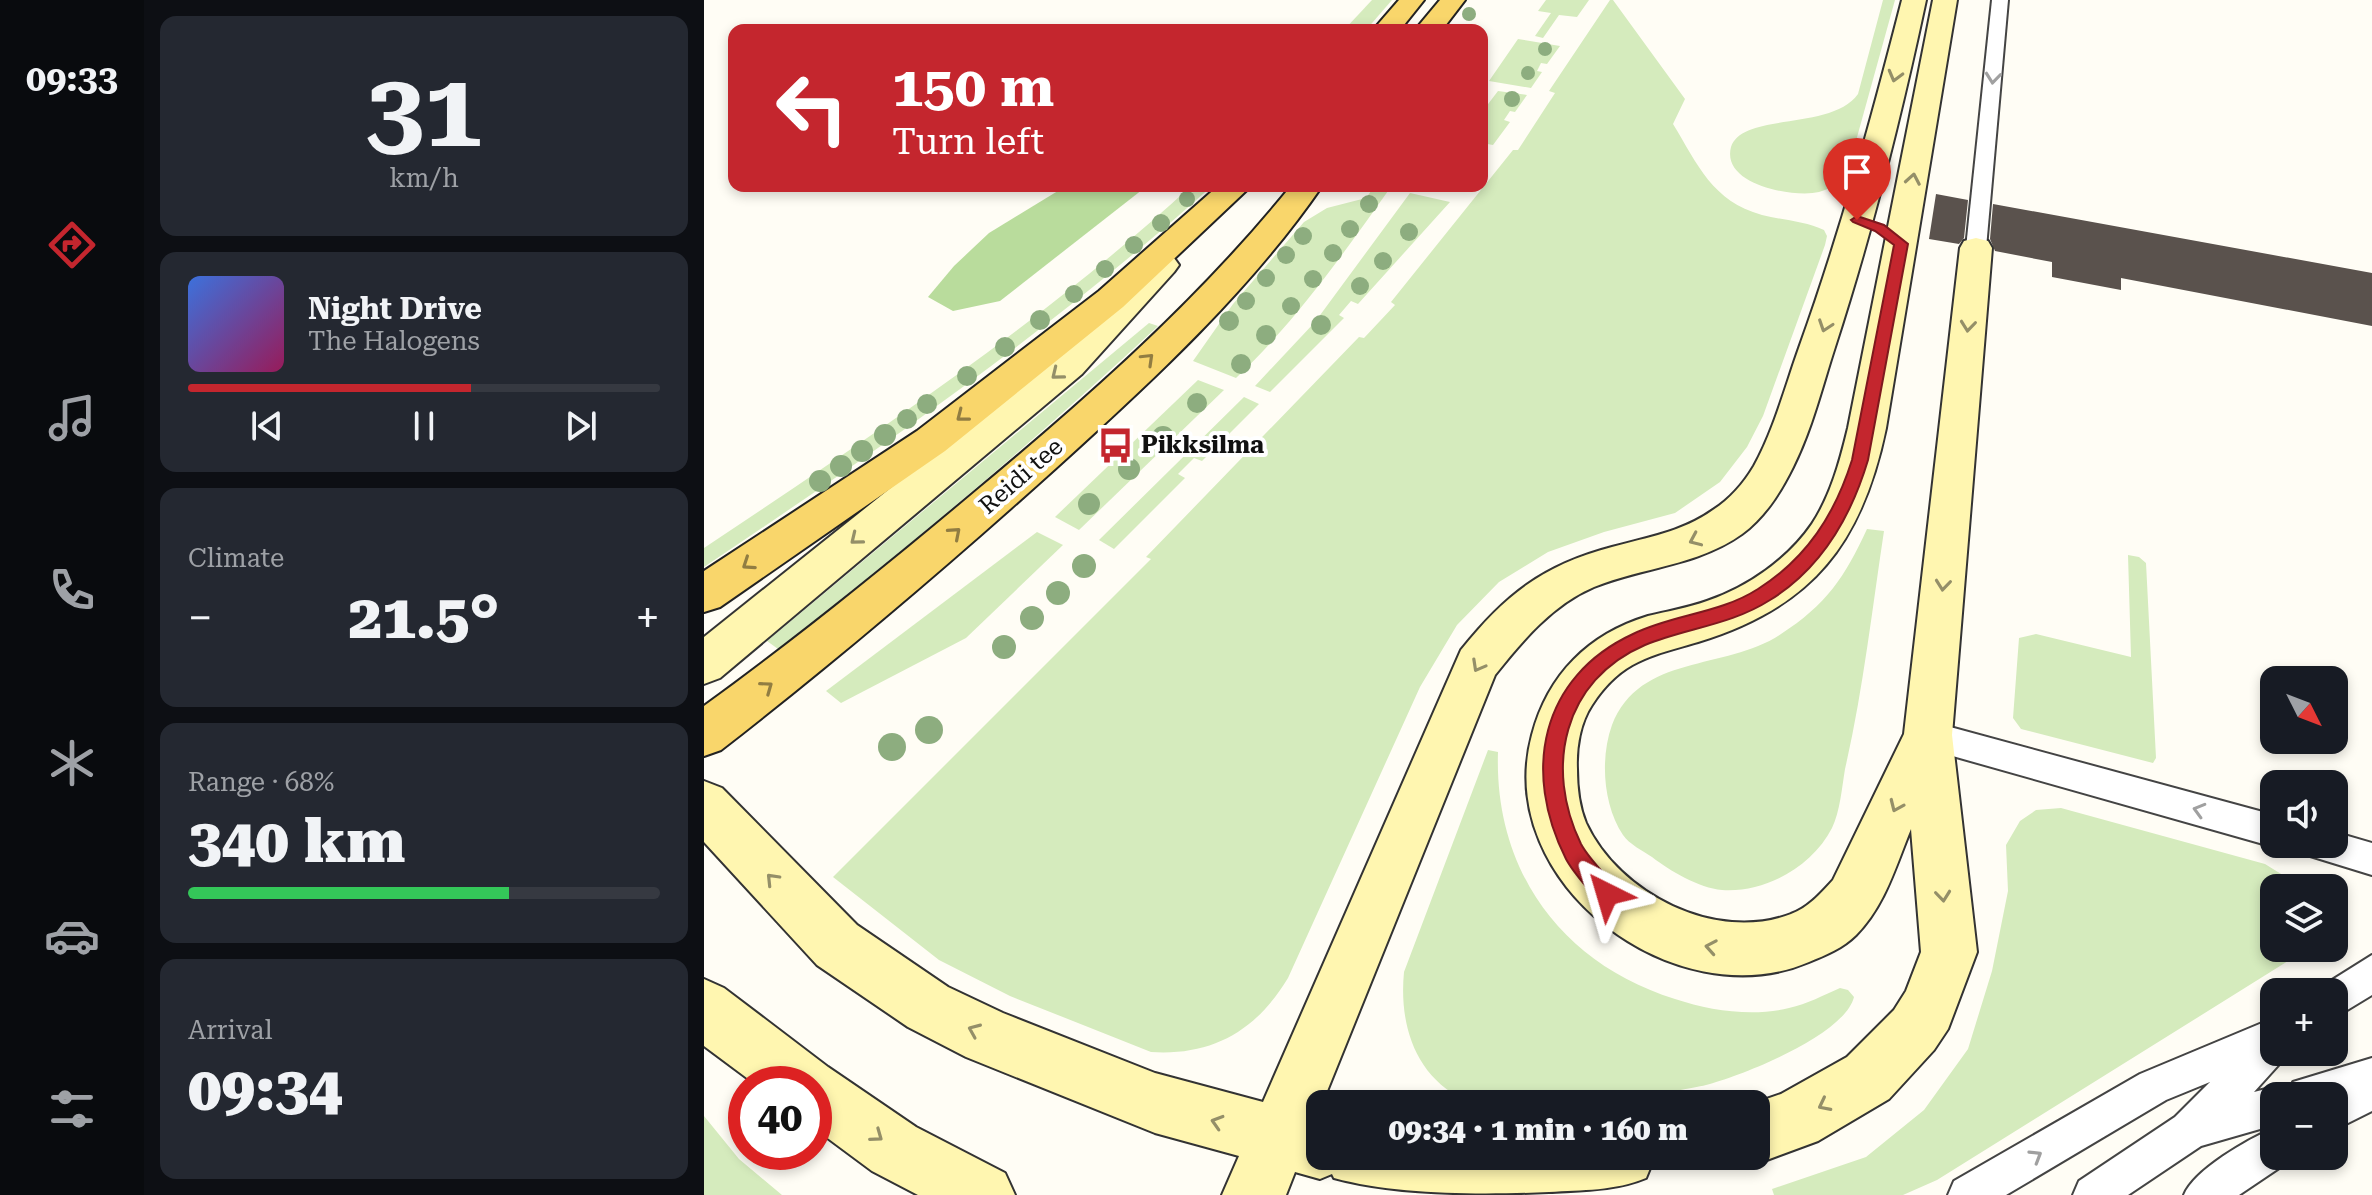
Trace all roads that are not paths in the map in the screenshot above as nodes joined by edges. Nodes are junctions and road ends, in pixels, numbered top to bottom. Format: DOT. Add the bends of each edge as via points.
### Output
graph roads {
  1 [pos="1412,0"];
  2 [pos="1453,0"];
  3 [pos="1914,0"];
  4 [pos="1945,0"];
  5 [pos="2000,0"];
  6 [pos="1391,24"];
  7 [pos="1433,24"];
  8 [pos="1231,192"];
  9 [pos="1231,192"];
  10 [pos="1302,192"];
  11 [pos="1857,220"];
  12 [pos="1901,244"];
  13 [pos="1976,248"];
  14 [pos="704,594"];
  15 [pos="704,664"];
  16 [pos="704,734"];
  17 [pos="1928,735"];
  18 [pos="704,805"];
  19 [pos="2260,827"];
  20 [pos="2348,852"];
  21 [pos="2372,859"];
  22 [pos="2372,973"];
  23 [pos="2348,990"];
  24 [pos="706,1013"];
  25 [pos="2260,1043"];
  26 [pos="2260,1059"];
  27 [pos="780,1066"];
  28 [pos="2372,1077"];
  29 [pos="2348,1084"];
  30 [pos="2372,1090"];
  31 [pos="2348,1103"];
  32 [pos="832,1104"];
  33 [pos="2260,1110"];
  34 [pos="1770,1128"];
  35 [pos="2189,1131"];
  36 [pos="1299,1144"];
  37 [pos="2260,1157"];
  38 [pos="983,1195"];
  39 [pos="1254,1195"];
  40 [pos="1968,1195"];
  41 [pos="2093,1195"];
  42 [pos="2204,1195"];
  1 -- 6 [label="main road"];
  2 -- 7 [label="main road"];
  3 -- 11 [label="street, one-way"];
  12 -- 4 [label="street, one-way"];
  5 -- 13 [label="lane, one-way"];
  8 -- 14 [label="main road, one-way" via="1111,299 931,441"];
  9 -- 15 [label="street, one-way" via="1069,365"];
  16 -- 10 [label="main road, Reidi tee, one-way" via="830,637 1074,429 1211,299"];
  11 -- 12 [label="street"];
  11 -- 36 [label="street, one-way" via="1792,420 1755,496 1694,543 1596,568 1559,584 1514,617 1477,664"];
  17 -- 12 [label="street, one-way" via="1853,897 1813,933 1773,948 1720,950 1685,941 1643,921 1607,894 1567,839 1551,778 1559,722 1571,696 1600,662 1642,638 1720,617 1753,601 1802,566 1829,533 1860,460"];
  13 -- 17 [label="street, one-way"];
  19 -- 17 [label="lane, one-way"];
  17 -- 34 [label="street, one-way" via="1949,952 1928,1009 1868,1078"];
  36 -- 18 [label="street, one-way" via="1155,1103 928,1007 837,945"];
  20 -- 21 [label="lane"];
  22 -- 23 [label="lane"];
  24 -- 27 [label="street"];
  40 -- 25 [label="lane, one-way" via="2153,1087"];
  26 -- 35 [label="lane"];
  28 -- 29 [label="lane"];
  30 -- 31 [label="lane"];
  32 -- 38 [label="street, one-way" via="894,1149"];
  33 -- 35 [label="lane"];
  35 -- 41 [label="lane"];
  36 -- 39 [label="street"];
  37 -- 42 [label="lane"];
}
